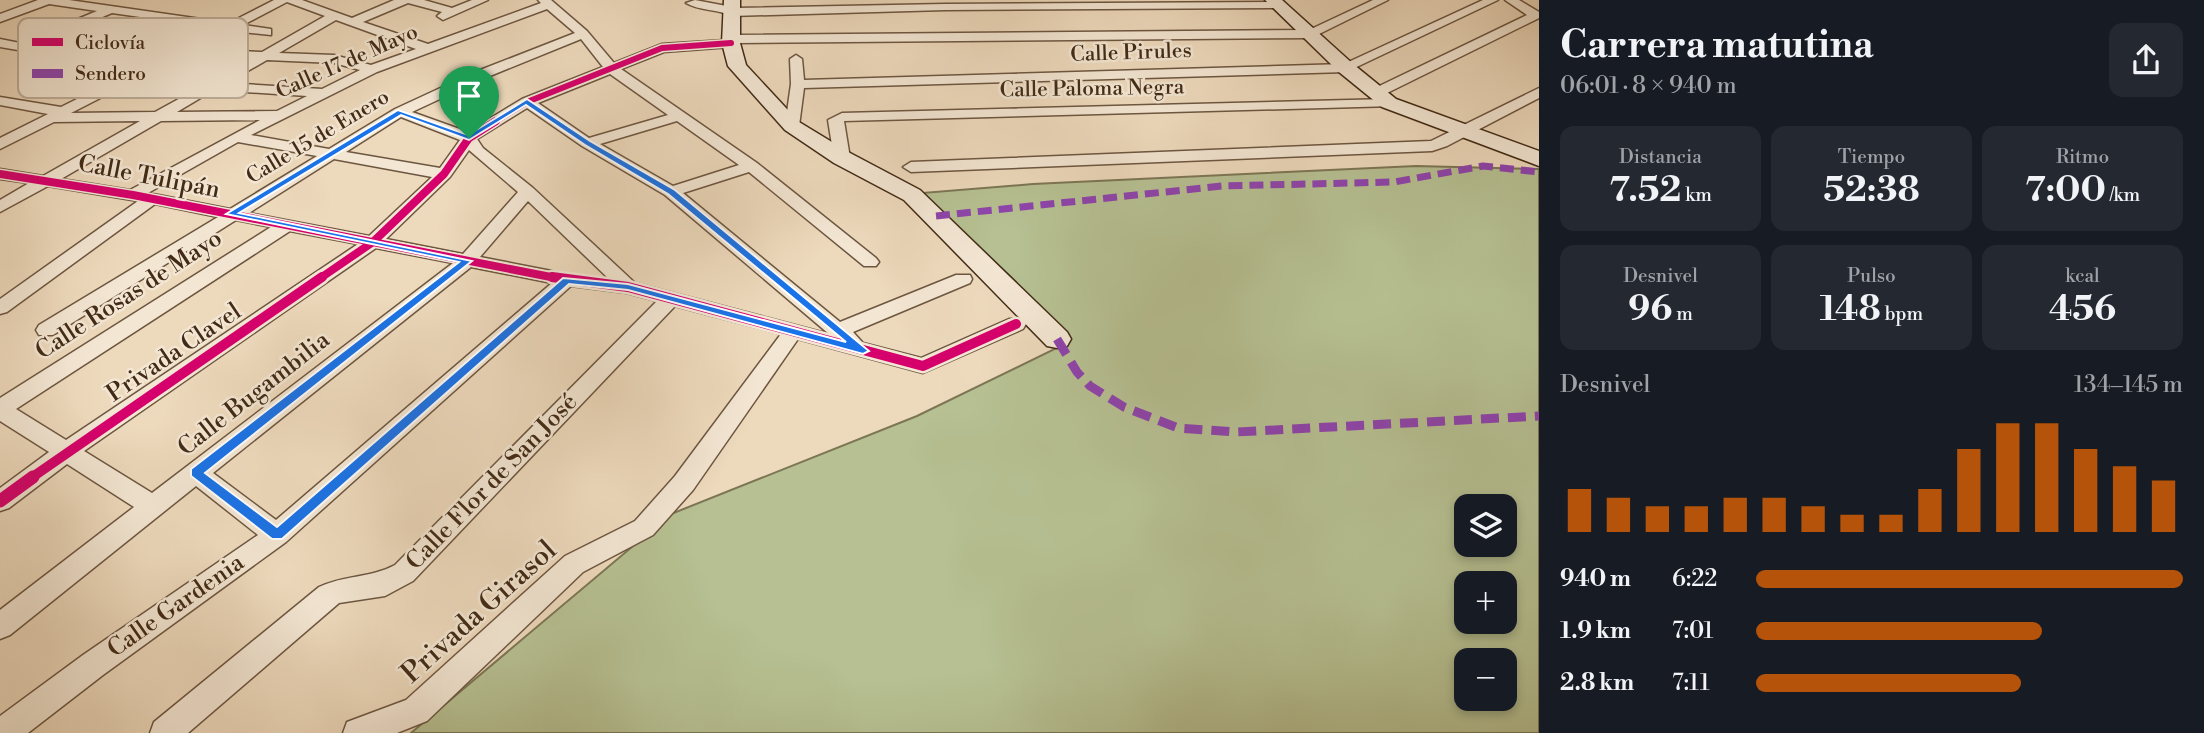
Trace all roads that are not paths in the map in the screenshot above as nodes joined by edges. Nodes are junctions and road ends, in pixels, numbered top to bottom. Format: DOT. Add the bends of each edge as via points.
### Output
graph roads {
  1 [pos="47,0"];
  2 [pos="134,0"];
  3 [pos="283,0"];
  4 [pos="291,0"];
  5 [pos="404,0"];
  6 [pos="411,0"];
  7 [pos="482,0"];
  8 [pos="1382,0"];
  9 [pos="1492,0"];
  10 [pos="1511,0"];
  11 [pos="547,2"];
  12 [pos="1275,2"];
  13 [pos="692,3"];
  14 [pos="732,7"];
  15 [pos="108,11"];
  16 [pos="336,15"];
  17 [pos="0,18"];
  18 [pos="91,18"];
  19 [pos="160,18"];
  20 [pos="245,18"];
  21 [pos="354,21"];
  22 [pos="248,30"];
  23 [pos="267,32"];
  24 [pos="583,34"];
  25 [pos="1311,34"];
  26 [pos="731,41"];
  27 [pos="0,43"];
  28 [pos="18,46"];
  29 [pos="18,48"];
  30 [pos="426,48"];
  31 [pos="248,55"];
  32 [pos="0,56"];
  33 [pos="263,56"];
  34 [pos="796,59"];
  35 [pos="248,64"];
  36 [pos="1346,68"];
  37 [pos="372,69"];
  38 [pos="613,70"];
  39 [pos="798,84"];
  40 [pos="248,88"];
  41 [pos="1539,92"];
  42 [pos="325,93"];
  43 [pos="88,98"];
  44 [pos="188,98"];
  45 [pos="0,101"];
  46 [pos="1388,101"];
  47 [pos="527,102"];
  48 [pos="400,112"];
  49 [pos="56,115"];
  50 [pos="280,115"];
  51 [pos="680,116"];
  52 [pos="154,117"];
  53 [pos="792,126"];
  54 [pos="1462,132"];
  55 [pos="236,137"];
  56 [pos="469,138"];
  57 [pos="587,143"];
  58 [pos="0,144"];
  59 [pos="332,155"];
  60 [pos="842,158"];
  61 [pos="1539,159"];
  62 [pos="751,166"];
  63 [pos="911,167"];
  64 [pos="0,174"];
  65 [pos="444,174"];
  66 [pos="47,179"];
  67 [pos="527,191"];
  68 [pos="671,192"];
  69 [pos="133,195"];
  70 [pos="152,198"];
  71 [pos="0,208"];
  72 [pos="231,214"];
  73 [pos="287,225"];
  74 [pos="373,242"];
  75 [pos="467,261"];
  76 [pos="870,262"];
  77 [pos="963,279"];
  78 [pos="567,280"];
  79 [pos="628,287"];
  80 [pos="669,300"];
  81 [pos="0,307"];
  82 [pos="1016,324"];
  83 [pos="46,330"];
  84 [pos="837,331"];
  85 [pos="793,332"];
  86 [pos="1057,340"];
  87 [pos="863,351"];
  88 [pos="0,410"];
  89 [pos="65,453"];
  90 [pos="196,473"];
  91 [pos="0,501"];
  92 [pos="153,506"];
  93 [pos="277,535"];
  94 [pos="0,626"];
  95 [pos="3,733"];
  96 [pos="164,733"];
  97 [pos="358,733"];
  1 -- 15 [label="street"];
  1 -- 17 [label="street"];
  2 -- 15 [label="street"];
  3 -- 20 [label="street"];
  4 -- 16 [label="street"];
  5 -- 21 [label="street"];
  6 -- 7 [label="street" via="449,14"];
  8 -- 25 [label="street"];
  9 -- 36 [label="street, Calle Pirules"];
  10 -- 46 [label="street" via="1536,15"];
  11 -- 24 [label="street"];
  11 -- 30 [label="street, Calle 17 de Mayo"];
  12 -- 14 [label="street"];
  12 -- 25 [label="street"];
  13 -- 14 [label="street"];
  14 -- 26 [label="street"];
  15 -- 18 [label="street"];
  15 -- 19 [label="street"];
  16 -- 21 [label="street"];
  16 -- 33 [label="street"];
  21 -- 30 [label="street"];
  22 -- 23 [label="street"];
  24 -- 38 [label="street"];
  24 -- 48 [label="street, Calle 15 de Enero"];
  25 -- 26 [label="street"];
  25 -- 36 [label="street"];
  26 -- 38 [label="street" via="662,48"];
  26 -- 53 [label="street" via="737,66"];
  27 -- 28 [label="street"];
  29 -- 32 [label="street"];
  30 -- 37 [label="street, Calle 17 de Mayo"];
  31 -- 33 [label="street"];
  33 -- 35 [label="street"];
  33 -- 37 [label="street" via="334,59"];
  34 -- 39 [label="street"];
  36 -- 39 [label="street, Calle Pirules"];
  36 -- 46 [label="street"];
  37 -- 42 [label="street, Calle 17 de Mayo"];
  38 -- 47 [label="street"];
  38 -- 51 [label="street"];
  39 -- 53 [label="street"];
  40 -- 42 [label="street"];
  41 -- 54 [label="street"];
  42 -- 50 [label="street, Calle 17 de Mayo"];
  43 -- 49 [label="street"];
  44 -- 52 [label="street"];
  45 -- 49 [label="street"];
  46 -- 54 [label="street"];
  46 -- 60 [label="street" via="901,128 855,116 836,119"];
  47 -- 56 [label="street"];
  47 -- 57 [label="street"];
  48 -- 56 [label="street"];
  48 -- 59 [label="street, Calle 15 de Enero"];
  49 -- 52 [label="street"];
  49 -- 58 [label="street"];
  50 -- 52 [label="street"];
  50 -- 55 [label="street, Calle 17 de Mayo"];
  51 -- 57 [label="street"];
  51 -- 62 [label="street"];
  52 -- 66 [label="street"];
  53 -- 60 [label="street"];
  54 -- 61 [label="street"];
  54 -- 63 [label="street" via="1432,146"];
  55 -- 59 [label="street"];
  55 -- 69 [label="street, Calle 17 de Mayo"];
  56 -- 65 [label="street, Privada Clavel"];
  56 -- 67 [label="street" via="477,152"];
  57 -- 68 [label="street"];
  59 -- 65 [label="street"];
  59 -- 72 [label="street, Calle 15 de Enero"];
  60 -- 86 [label="street" via="912,195"];
  62 -- 68 [label="street"];
  62 -- 76 [label="street"];
  64 -- 66 [label="street, Calle Tulipán"];
  65 -- 74 [label="street, Privada Clavel"];
  66 -- 69 [label="street, Calle Tulipán"];
  66 -- 71 [label="street"];
  67 -- 75 [label="street, Calle Bugambilia"];
  67 -- 79 [label="street"];
  68 -- 84 [label="street"];
  69 -- 70 [label="street, Calle Tulipán"];
  70 -- 72 [label="street, Calle Tulipán"];
  70 -- 81 [label="street"];
  72 -- 73 [label="street, Calle Tulipán"];
  72 -- 83 [label="street, Calle 15 de Enero"];
  73 -- 74 [label="street, Calle Tulipán"];
  73 -- 88 [label="street, Calle Rosas de Mayo"];
  74 -- 75 [label="street, Calle Tulipán"];
  74 -- 89 [label="street, Privada Clavel"];
  75 -- 78 [label="street, Calle Tulipán"];
  75 -- 90 [label="street, Calle Bugambilia"];
  77 -- 84 [label="street"];
  78 -- 79 [label="street, Calle Tulipán"];
  78 -- 93 [label="street, Calle Gardenia"];
  79 -- 80 [label="street, Calle Tulipán"];
  80 -- 85 [label="street, Calle Tulipán"];
  80 -- 96 [label="street, Calle Flor de San José" via="404,573 385,584 329,595"];
  82 -- 87 [label="street, Calle Tulipán" via="927,366"];
  84 -- 87 [label="street"];
  85 -- 87 [label="street, Calle Tulipán"];
  85 -- 97 [label="street, Privada Girasol" via="684,483 644,528 574,564 416,711"];
  88 -- 89 [label="street"];
  89 -- 91 [label="street, Privada Clavel"];
  89 -- 92 [label="street"];
  90 -- 92 [label="street, Calle Bugambilia"];
  90 -- 93 [label="street"];
  92 -- 94 [label="street, Calle Bugambilia"];
  93 -- 95 [label="street, Calle Gardenia"];
}
